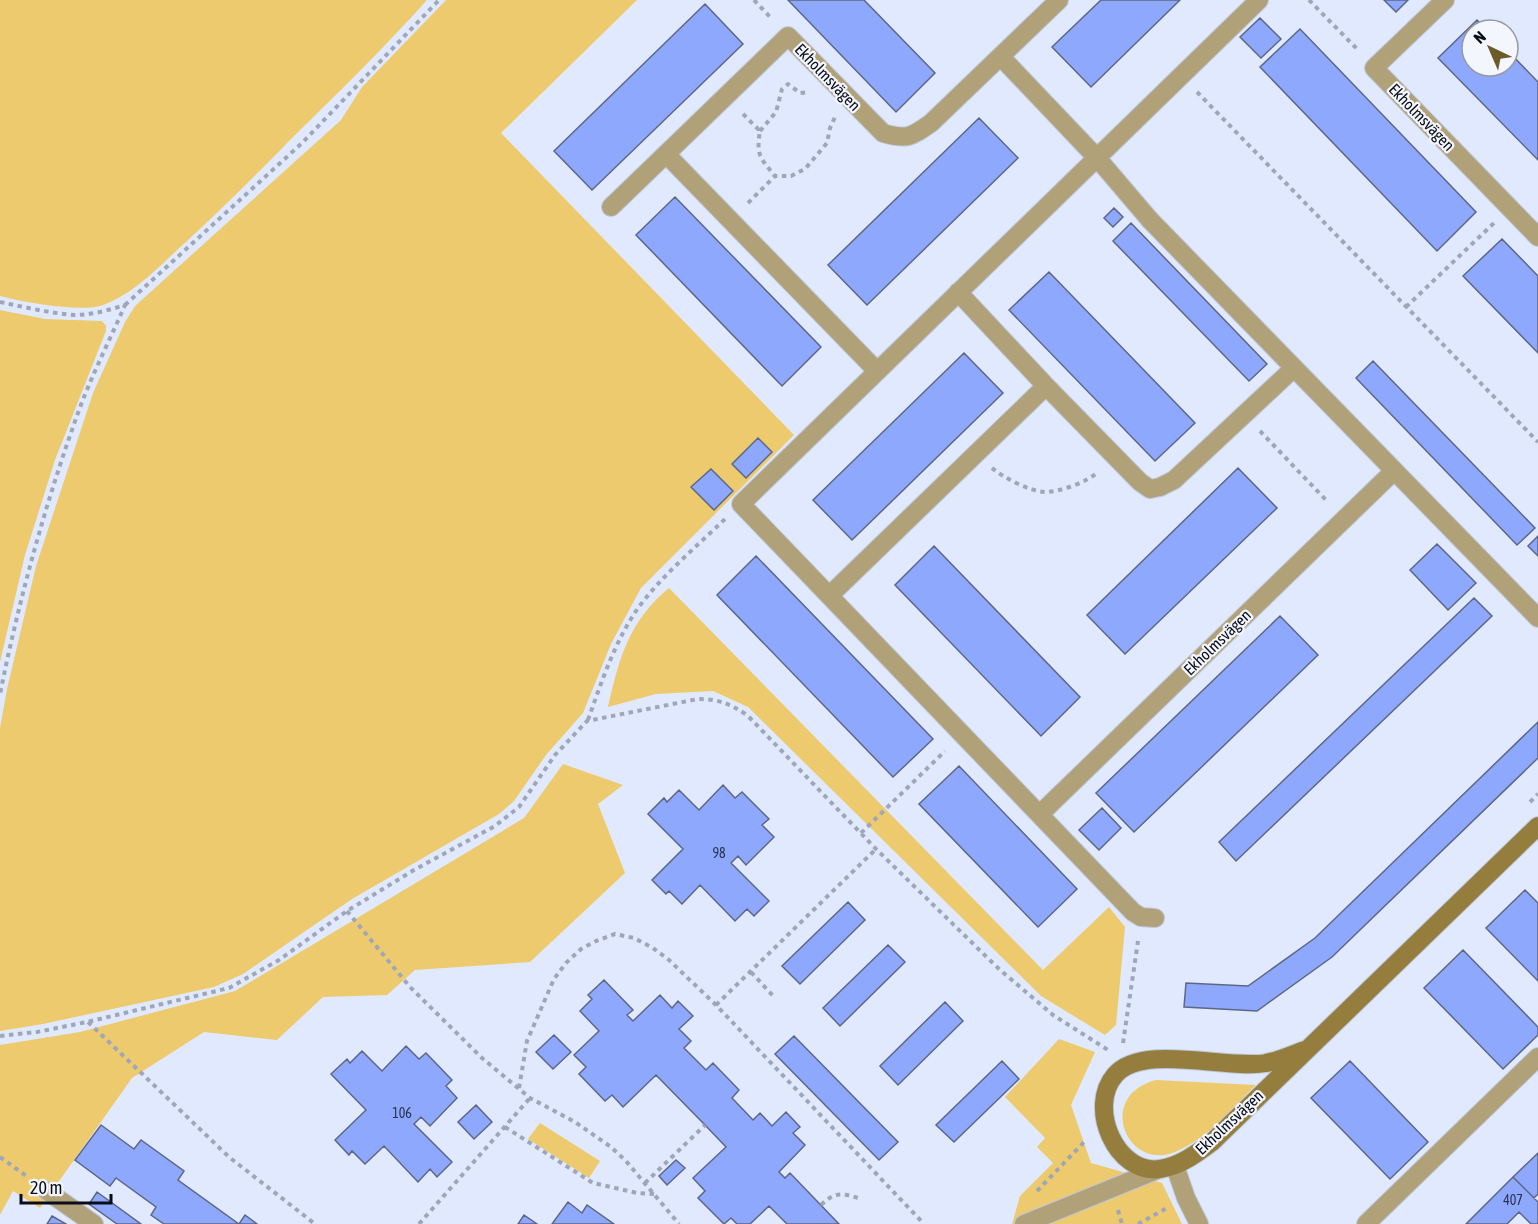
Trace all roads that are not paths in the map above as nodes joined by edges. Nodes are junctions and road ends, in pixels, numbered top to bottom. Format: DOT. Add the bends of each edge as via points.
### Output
graph roads {
  1 [pos="1059,0"];
  2 [pos="1259,0"];
  3 [pos="1445,0"];
  4 [pos="1000,57"];
  5 [pos="666,154"];
  6 [pos="1098,159"];
  7 [pos="611,207"];
  8 [pos="1538,237"];
  9 [pos="958,292"];
  10 [pos="1294,368"];
  11 [pos="876,370"];
  12 [pos="1046,386"];
  13 [pos="1394,471"];
  14 [pos="830,595"];
  15 [pos="1538,618"];
  16 [pos="1040,814"];
  17 [pos="1538,826"];
  18 [pos="1148,917"];
  19 [pos="1305,1050"];
  20 [pos="1538,1057"];
  21 [pos="1166,1168"];
  22 [pos="47,1191"];
  23 [pos="94,1224"];
  24 [pos="1024,1224"];
  25 [pos="1199,1224"];
  26 [pos="1366,1224"];
  1 -- 4 [label="street, Ekholmsvägen"];
  2 -- 6 [label="street"];
  3 -- 8 [label="street, Ekholmsvägen" via="1374,68"];
  4 -- 5 [label="street, Ekholmsvägen" via="931,123 912,137 899,138 883,134 788,36"];
  4 -- 6 [label="street"];
  5 -- 7 [label="street, Ekholmsvägen"];
  5 -- 11 [label="street"];
  6 -- 9 [label="street"];
  6 -- 10 [label="street" via="1150,220"];
  9 -- 11 [label="street"];
  9 -- 12 [label="street"];
  10 -- 12 [label="street" via="1174,480 1150,489"];
  10 -- 13 [label="street"];
  11 -- 14 [label="street" via="741,504"];
  12 -- 14 [label="street"];
  13 -- 15 [label="street"];
  13 -- 16 [label="street, Ekholmsvägen"];
  14 -- 16 [label="street"];
  16 -- 18 [label="street" via="1132,912"];
  17 -- 19 [label="street, Ekholmsvägen"];
  19 -- 21 [label="street, Ekholmsvägen" via="1212,1142"];
  19 -- 21 [label="street, Ekholmsvägen" via="1266,1063 1167,1059 1134,1062 1115,1075 1106,1095 1104,1117 1111,1139 1129,1160 1142,1166"];
  20 -- 26 [label="street"];
  21 -- 24 [label="street"];
  21 -- 25 [label="street"];
  22 -- 23 [label="street"];
}
